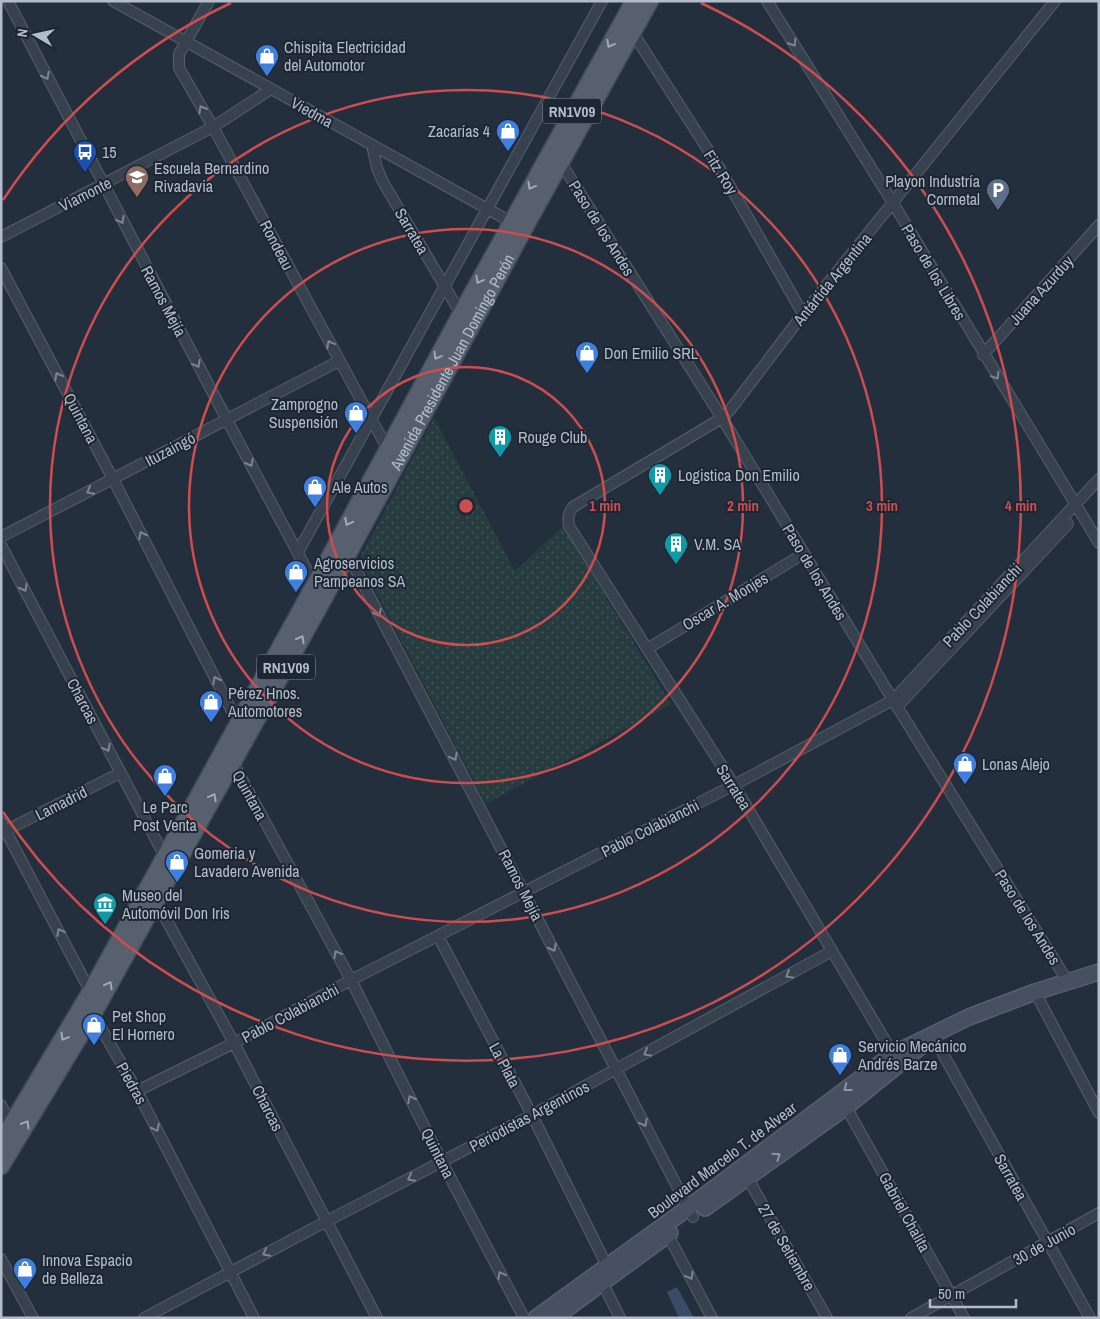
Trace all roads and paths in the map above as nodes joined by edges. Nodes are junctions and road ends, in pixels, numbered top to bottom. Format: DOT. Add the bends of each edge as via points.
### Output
graph roads {
  1 [pos="8,1"];
  2 [pos="113,1"];
  3 [pos="209,1"];
  4 [pos="602,1"];
  5 [pos="634,1"];
  6 [pos="650,1"];
  7 [pos="767,1"];
  8 [pos="1055,1"];
  9 [pos="633,33"];
  10 [pos="186,42"];
  11 [pos="272,89"];
  12 [pos="213,127"];
  13 [pos="372,145"];
  14 [pos="561,162"];
  15 [pos="103,184"];
  16 [pos="893,203"];
  17 [pos="487,209"];
  18 [pos="511,222"];
  19 [pos="1098,228"];
  20 [pos="1,237"];
  21 [pos="1,268"];
  22 [pos="445,286"];
  23 [pos="461,314"];
  24 [pos="803,314"];
  25 [pos="984,355"];
  26 [pos="339,361"];
  27 [pos="722,418"];
  28 [pos="371,419"];
  29 [pos="226,420"];
  30 [pos="387,448"];
  31 [pos="113,479"];
  32 [pos="1099,480"];
  33 [pos="1075,505"];
  34 [pos="569,511"];
  35 [pos="1068,524"];
  36 [pos="1,537"];
  37 [pos="1099,543"];
  38 [pos="1,545"];
  39 [pos="298,552"];
  40 [pos="348,554"];
  41 [pos="803,554"];
  42 [pos="315,584"];
  43 [pos="324,600"];
  44 [pos="647,649"];
  45 [pos="895,704"];
  46 [pos="239,723"];
  47 [pos="232,763"];
  48 [pos="120,773"];
  49 [pos="734,786"];
  50 [pos="3,829"];
  51 [pos="165,857"];
  52 [pos="524,892"];
  53 [pos="156,901"];
  54 [pos="438,936"];
  55 [pos="832,951"];
  56 [pos="1099,972"];
  57 [pos="351,980"];
  58 [pos="1068,982"];
  59 [pos="91,991"];
  60 [pos="1035,992"];
  61 [pos="93,1014"];
  62 [pos="933,1036"];
  63 [pos="234,1043"];
  64 [pos="896,1059"];
  65 [pos="616,1070"];
  66 [pos="137,1091"];
  67 [pos="1,1105"];
  68 [pos="846,1107"];
  69 [pos="1099,1113"];
  70 [pos="532,1115"];
  71 [pos="12,1125"];
  72 [pos="1,1142"];
  73 [pos="442,1162"];
  74 [pos="1,1166"];
  75 [pos="748,1177"];
  76 [pos="691,1212"];
  77 [pos="1099,1213"];
  78 [pos="327,1221"];
  79 [pos="668,1235"];
  80 [pos="1048,1243"];
  81 [pos="1,1259"];
  82 [pos="230,1272"];
  83 [pos="607,1274"];
  84 [pos="952,1295"];
  85 [pos="33,1318"];
  86 [pos="144,1318"];
  87 [pos="254,1318"];
  88 [pos="377,1318"];
  89 [pos="524,1318"];
  90 [pos="536,1318"];
  91 [pos="554,1318"];
  92 [pos="620,1318"];
  93 [pos="712,1318"];
  94 [pos="828,1318"];
  95 [pos="911,1318"];
  96 [pos="964,1318"];
  97 [pos="1090,1318"];
  1 -- 15 [label="street, Ramos Mejía, one-way"];
  2 -- 10 [label="street, Viedma"];
  3 -- 10 [label="street, Rondeau"];
  4 -- 17 [label="street"];
  5 -- 18 [label="main road, Avenida Presidente Juan Domingo Perón / RN1V09, one-way"];
  6 -- 9 [label="main road, Avenida Presidente Juan Domingo Perón / RN1V09"];
  7 -- 16 [label="street, Paso de los Libres, one-way"];
  8 -- 16 [label="street, Antártida Argentina"];
  9 -- 14 [label="main road, Avenida Presidente Juan Domingo Perón / RN1V09"];
  9 -- 24 [label="street, Fitz Roy" via="719,168"];
  10 -- 11 [label="street, Viedma"];
  12 -- 10 [label="street, Rondeau, one-way" via="179,68 178,54"];
  11 -- 12 [label="street, Viamonte"];
  11 -- 13 [label="street, Viedma"];
  12 -- 15 [label="street, Viamonte"];
  26 -- 12 [label="street, Rondeau, one-way"];
  13 -- 17 [label="street, Viedma"];
  13 -- 22 [label="street, Sarratea" via="383,182"];
  14 -- 27 [label="street, Paso de los Andes"];
  14 -- 40 [label="main road, Avenida Presidente Juan Domingo Perón / RN1V09"];
  15 -- 20 [label="street, Viamonte"];
  15 -- 29 [label="street, Ramos Mejía, one-way"];
  16 -- 24 [label="street, Antártida Argentina"];
  16 -- 25 [label="street, Paso de los Libres"];
  17 -- 18 [label="street, Viedma"];
  17 -- 22 [label="street"];
  18 -- 23 [label="main road, Avenida Presidente Juan Domingo Perón / RN1V09, one-way"];
  19 -- 25 [label="street, Juana Azurduy"];
  31 -- 21 [label="street, Quintana, one-way"];
  22 -- 23 [label="street, Sarratea"];
  22 -- 28 [label="street"];
  23 -- 30 [label="main road, Avenida Presidente Juan Domingo Perón / RN1V09, one-way"];
  24 -- 27 [label="street, Antártida Argentina"];
  25 -- 33 [label="street, Paso de los Libres, one-way"];
  26 -- 28 [label="street, Rondeau"];
  26 -- 29 [label="street, Ituzaingó"];
  27 -- 34 [label="street, Antártida Argentina"];
  27 -- 41 [label="street, Paso de los Andes"];
  28 -- 30 [label="street, Rondeau"];
  28 -- 39 [label="street"];
  29 -- 31 [label="street, Ituzaingó"];
  29 -- 39 [label="street, Ramos Mejía, one-way"];
  30 -- 42 [label="main road, Avenida Presidente Juan Domingo Perón / RN1V09, one-way"];
  31 -- 36 [label="street, Ituzaingó, one-way"];
  46 -- 31 [label="street, Quintana, one-way"];
  32 -- 33 [label="street, Pablo Colabianchi"];
  33 -- 37 [label="street, Paso de los Libres"];
  33 -- 45 [label="street, Pablo Colabianchi"];
  34 -- 44 [label="street, Sarratea" via="569,526"];
  35 -- 45 [label="street"];
  38 -- 48 [label="street, Charcas, one-way"];
  39 -- 42 [label="street, Ramos Mejía"];
  40 -- 43 [label="main road, Avenida Presidente Juan Domingo Perón / RN1V09"];
  40 -- 52 [label="street, Ramos Mejía, one-way"];
  41 -- 44 [label="street, Oscar A. Monjes"];
  41 -- 45 [label="street, Paso de los Andes"];
  42 -- 43 [label="street, Ramos Mejía"];
  42 -- 46 [label="main road, Avenida Presidente Juan Domingo Perón / RN1V09"];
  47 -- 43 [label="main road, Avenida Presidente Juan Domingo Perón / RN1V09, one-way"];
  44 -- 49 [label="street, Sarratea"];
  45 -- 49 [label="street, Pablo Colabianchi"];
  45 -- 58 [label="street, Paso de los Andes"];
  46 -- 47 [label="street, Quintana"];
  46 -- 51 [label="main road, Avenida Presidente Juan Domingo Perón / RN1V09"];
  53 -- 47 [label="main road, Avenida Presidente Juan Domingo Perón / RN1V09, one-way"];
  57 -- 47 [label="street, Quintana, one-way"];
  48 -- 50 [label="street, Lamadrid"];
  48 -- 51 [label="street, Charcas"];
  49 -- 52 [label="street, Pablo Colabianchi"];
  49 -- 55 [label="street, Sarratea"];
  59 -- 50 [label="street, Piedras, one-way"];
  51 -- 59 [label="main road, Avenida Presidente Juan Domingo Perón / RN1V09"];
  52 -- 54 [label="street, Pablo Colabianchi"];
  52 -- 65 [label="street, Ramos Mejía, one-way"];
  61 -- 53 [label="main road, Avenida Presidente Juan Domingo Perón / RN1V09, one-way"];
  53 -- 63 [label="street, Charcas"];
  54 -- 57 [label="street, Pablo Colabianchi"];
  54 -- 70 [label="street, La Plata"];
  55 -- 64 [label="street, Sarratea"];
  55 -- 65 [label="street, Periodistas Argentinos, one-way"];
  56 -- 58 [label="main road, Boulevard Marcelo T. de Alvear"];
  57 -- 63 [label="street, Pablo Colabianchi"];
  73 -- 57 [label="street, Quintana, one-way"];
  58 -- 60 [label="main road, Boulevard Marcelo T. de Alvear"];
  59 -- 61 [label="street, Piedras"];
  59 -- 71 [label="main road, Avenida Presidente Juan Domingo Perón / RN1V09, one-way"];
  60 -- 62 [label="main road, Boulevard Marcelo T. de Alvear" via="969,1017"];
  60 -- 69 [label="street"];
  61 -- 66 [label="street, Piedras"];
  74 -- 61 [label="main road, Avenida Presidente Juan Domingo Perón / RN1V09, one-way"];
  62 -- 64 [label="main road, Boulevard Marcelo T. de Alvear"];
  62 -- 80 [label="street, Sarratea"];
  63 -- 66 [label="street, Pablo Colabianchi"];
  63 -- 78 [label="street, Charcas"];
  64 -- 68 [label="main road, Boulevard Marcelo T. de Alvear"];
  64 -- 76 [label="main road, Boulevard Marcelo T. de Alvear, one-way"];
  65 -- 70 [label="street, Periodistas Argentinos"];
  65 -- 76 [label="street, Ramos Mejía, one-way"];
  66 -- 82 [label="street, Piedras, one-way"];
  67 -- 71 [label="street"];
  75 -- 68 [label="main road, Boulevard Marcelo T. de Alvear, one-way"];
  68 -- 84 [label="street, Gabriel Chalita"];
  70 -- 73 [label="street, Periodistas Argentinos"];
  70 -- 83 [label="street, La Plata"];
  71 -- 72 [label="main road, Avenida Presidente Juan Domingo Perón / RN1V09"];
  73 -- 78 [label="street, Periodistas Argentinos, one-way"];
  89 -- 73 [label="street, Quintana, one-way"];
  75 -- 76 [label="main road, Boulevard Marcelo T. de Alvear"];
  75 -- 94 [label="street, 27 de Setiembre"];
  76 -- 79 [label="main road, Boulevard Marcelo T. de Alvear"];
  76 -- 83 [label="main road, Boulevard Marcelo T. de Alvear"];
  77 -- 80 [label="street, 30 de Junio"];
  78 -- 82 [label="street, Periodistas Argentinos, one-way"];
  78 -- 88 [label="street, Charcas"];
  79 -- 83 [label="main road, Boulevard Marcelo T. de Alvear"];
  79 -- 93 [label="street, one-way"];
  80 -- 84 [label="street, 30 de Junio"];
  80 -- 97 [label="street, Sarratea"];
  81 -- 85 [label="street"];
  82 -- 86 [label="street, Periodistas Argentinos"];
  82 -- 87 [label="street, Piedras"];
  83 -- 90 [label="main road, Boulevard Marcelo T. de Alvear"];
  83 -- 91 [label="main road, Boulevard Marcelo T. de Alvear"];
  83 -- 92 [label="street, La Plata"];
  84 -- 95 [label="street, 30 de Junio"];
  84 -- 96 [label="street, Gabriel Chalita"];
}
